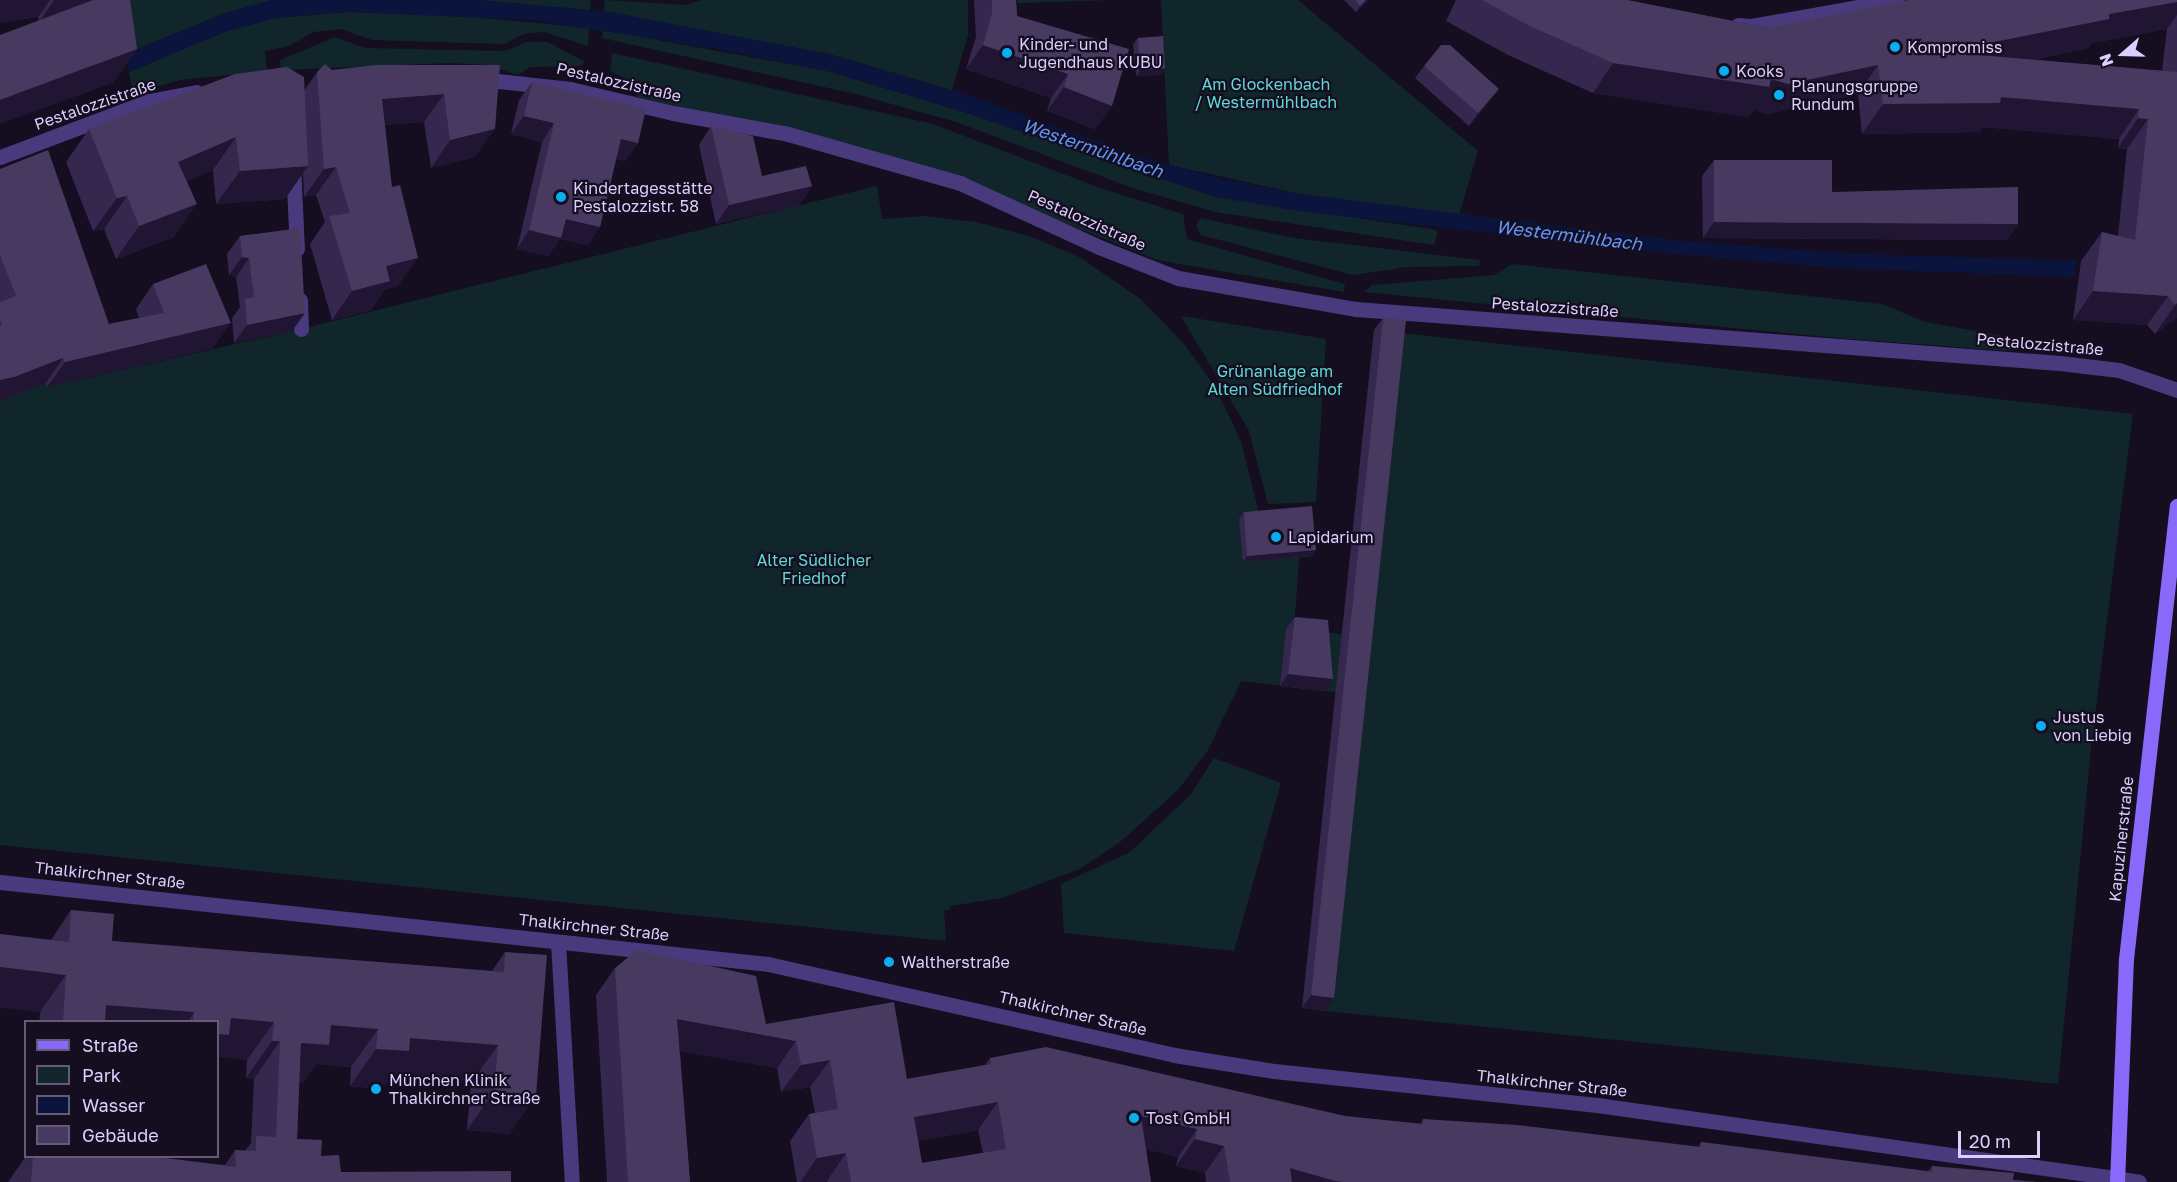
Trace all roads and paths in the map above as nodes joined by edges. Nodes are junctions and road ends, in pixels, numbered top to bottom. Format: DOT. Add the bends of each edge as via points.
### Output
graph roads {
  1 [pos="1897,0"];
  2 [pos="1718,22"];
  3 [pos="468,79"];
  4 [pos="216,90"];
  5 [pos="292,153"];
  6 [pos="0,157"];
  7 [pos="302,329"];
  8 [pos="2177,390"];
  9 [pos="2177,506"];
  10 [pos="0,882"];
  11 [pos="558,942"];
  12 [pos="2115,1181"];
  13 [pos="572,1182"];
  14 [pos="2139,1182"];
  1 -- 2 [label="street" via="1751,26"];
  3 -- 8 [label="street, Pestalozzistraße" via="527,81 570,88 811,141 960,183 1098,247 1178,278 1356,309 2096,367 2145,376"];
  4 -- 6 [label="street, Pestalozzistraße" via="149,101"];
  5 -- 7 [label="street"];
  9 -- 12 [label="main road, Kapuzinerstraße" via="2126,959"];
  10 -- 11 [label="street, Thalkirchner Straße"];
  11 -- 12 [label="street, Thalkirchner Straße" via="768,963 1174,1055 1303,1076 1597,1106"];
  11 -- 13 [label="street"];
  12 -- 14 [label="street, Thalkirchner Straße"];
}
